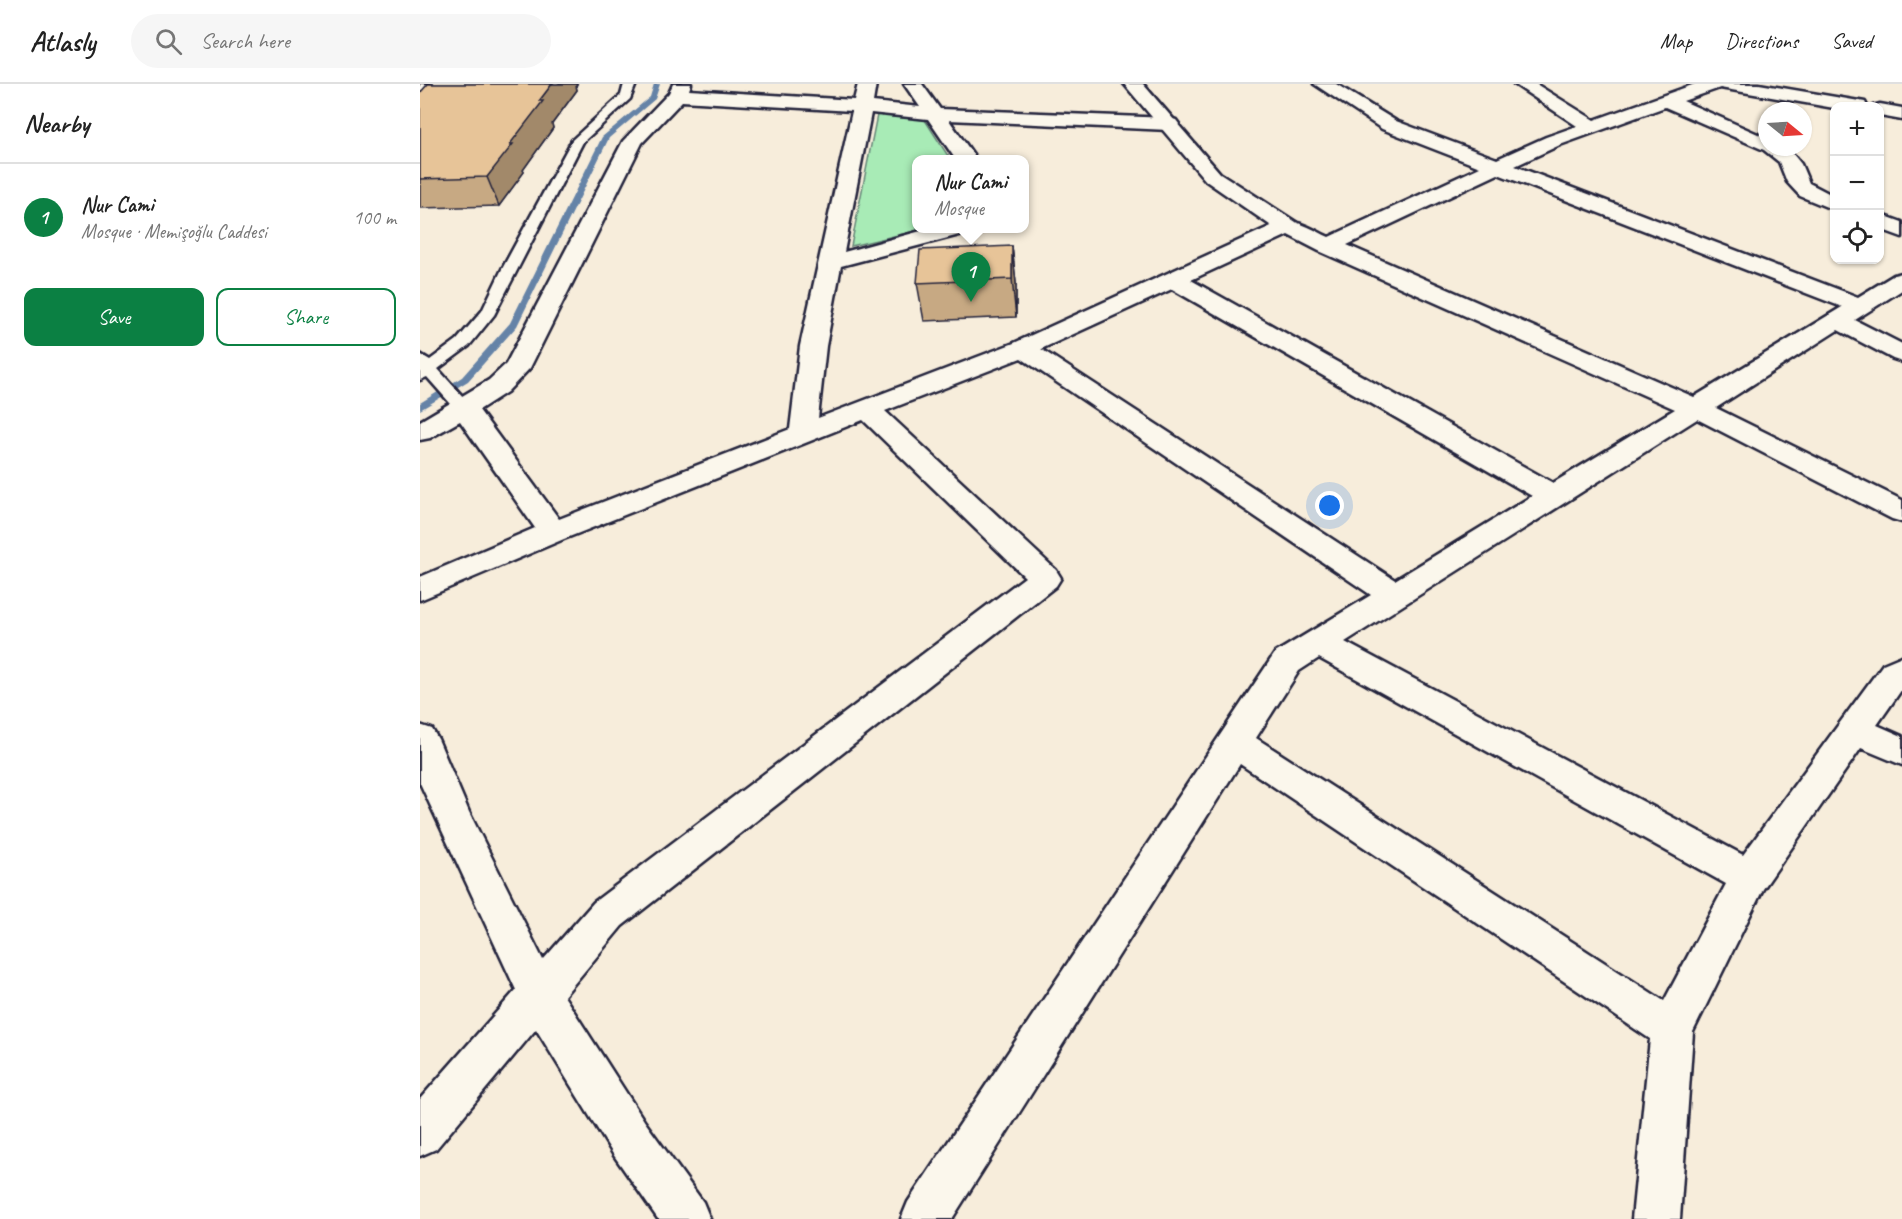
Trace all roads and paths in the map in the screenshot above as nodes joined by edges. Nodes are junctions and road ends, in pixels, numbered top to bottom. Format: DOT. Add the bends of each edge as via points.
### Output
graph roads {
  1 [pos="425,84"];
  2 [pos="630,84"];
  3 [pos="913,84"];
  4 [pos="1133,84"];
  5 [pos="1323,84"];
  6 [pos="1523,84"];
  7 [pos="1713,84"];
  8 [pos="1726,84"];
  9 [pos="420,89"];
  10 [pos="680,89"];
  11 [pos="1674,92"];
  12 [pos="865,95"];
  13 [pos="1834,102"];
  14 [pos="1884,111"];
  15 [pos="934,114"];
  16 [pos="1902,114"];
  17 [pos="1169,124"];
  18 [pos="1592,127"];
  19 [pos="1758,140"];
  20 [pos="964,155"];
  21 [pos="1786,156"];
  22 [pos="1500,166"];
  23 [pos="1830,202"];
  24 [pos="1884,223"];
  25 [pos="1288,227"];
  26 [pos="1902,230"];
  27 [pos="940,233"];
  28 [pos="1327,246"];
  29 [pos="831,262"];
  30 [pos="1173,280"];
  31 [pos="1902,280"];
  32 [pos="1849,313"];
  33 [pos="1023,348"];
  34 [pos="1902,354"];
  35 [pos="423,367"];
  36 [pos="459,402"];
  37 [pos="866,408"];
  38 [pos="1696,408"];
  39 [pos="420,432"];
  40 [pos="803,434"];
  41 [pos="1554,496"];
  42 [pos="1902,512"];
  43 [pos="553,532"];
  44 [pos="420,589"];
  45 [pos="1394,595"];
  46 [pos="1318,642"];
  47 [pos="1902,668"];
  48 [pos="1856,730"];
  49 [pos="420,739"];
  50 [pos="1235,742"];
  51 [pos="1902,751"];
  52 [pos="1749,877"];
  53 [pos="539,995"];
  54 [pos="1672,1030"];
  55 [pos="420,1133"];
  56 [pos="686,1219"];
  57 [pos="925,1219"];
  58 [pos="1656,1219"];
  1 -- 9 [label="lane"];
  2 -- 35 [label="lane" via="626,96 578,140 489,312 463,343"];
  3 -- 15 [label="street"];
  4 -- 17 [label="street"];
  5 -- 22 [label="street" via="1389,125"];
  6 -- 18 [label="street"];
  7 -- 11 [label="street"];
  8 -- 13 [label="street"];
  10 -- 12 [label="street"];
  10 -- 36 [label="street" via="633,141 516,368 498,386"];
  11 -- 18 [label="street"];
  11 -- 19 [label="street"];
  12 -- 15 [label="street"];
  12 -- 29 [label="street"];
  14 -- 16 [label="street"];
  15 -- 17 [label="street"];
  15 -- 20 [label="street"];
  17 -- 25 [label="street" via="1213,177"];
  18 -- 22 [label="street"];
  21 -- 23 [label="street" via="1805,192"];
  22 -- 28 [label="street"];
  22 -- 32 [label="street"];
  24 -- 26 [label="street"];
  25 -- 28 [label="street"];
  25 -- 30 [label="street"];
  27 -- 29 [label="street"];
  28 -- 38 [label="street"];
  29 -- 40 [label="street" via="813,346"];
  30 -- 33 [label="street"];
  30 -- 41 [label="street"];
  31 -- 32 [label="street"];
  32 -- 34 [label="street"];
  32 -- 38 [label="street"];
  33 -- 37 [label="street"];
  33 -- 45 [label="street"];
  35 -- 36 [label="lane"];
  36 -- 39 [label="street"];
  36 -- 43 [label="street"];
  37 -- 40 [label="street"];
  37 -- 53 [label="street" via="1045,578 608,914"];
  38 -- 41 [label="street"];
  38 -- 42 [label="street"];
  40 -- 43 [label="street"];
  41 -- 45 [label="street"];
  43 -- 44 [label="street"];
  45 -- 46 [label="street"];
  46 -- 50 [label="street" via="1287,662"];
  46 -- 52 [label="street"];
  47 -- 48 [label="street"];
  48 -- 51 [label="street"];
  48 -- 52 [label="street"];
  49 -- 53 [label="street" via="450,812"];
  50 -- 54 [label="street"];
  50 -- 57 [label="street"];
  52 -- 54 [label="street"];
  53 -- 55 [label="street"];
  53 -- 56 [label="street" via="629,1138"];
  54 -- 58 [label="street"];
}
